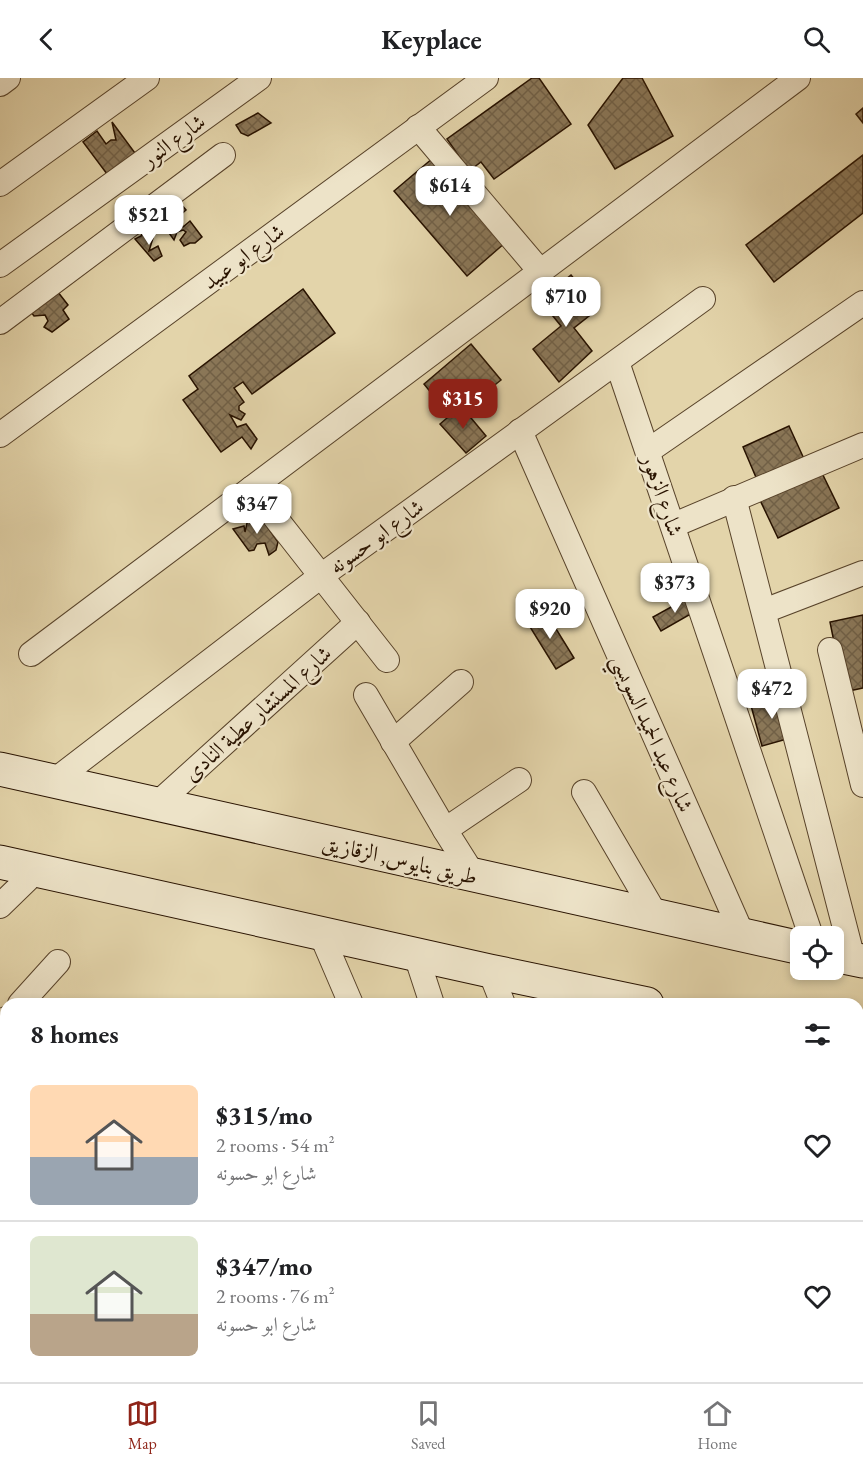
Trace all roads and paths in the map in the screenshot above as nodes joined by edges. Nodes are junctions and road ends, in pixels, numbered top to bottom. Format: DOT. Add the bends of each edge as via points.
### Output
graph roads {
  1 [pos="8,78"];
  2 [pos="147,78"];
  3 [pos="259,78"];
  4 [pos="486,78"];
  5 [pos="798,78"];
  6 [pos="0,84"];
  7 [pos="418,127"];
  8 [pos="223,155"];
  9 [pos="0,184"];
  10 [pos="0,265"];
  11 [pos="540,271"];
  12 [pos="703,299"];
  13 [pos="863,303"];
  14 [pos="0,322"];
  15 [pos="617,362"];
  16 [pos="520,431"];
  17 [pos="0,435"];
  18 [pos="863,445"];
  19 [pos="648,452"];
  20 [pos="252,488"];
  21 [pos="734,498"];
  22 [pos="674,525"];
  23 [pos="863,573"];
  24 [pos="321,576"];
  25 [pos="764,611"];
  26 [pos="358,622"];
  27 [pos="830,650"];
  28 [pos="31,654"];
  29 [pos="387,660"];
  30 [pos="460,682"];
  31 [pos="366,695"];
  32 [pos="393,742"];
  33 [pos="0,769"];
  34 [pos="519,780"];
  35 [pos="54,781"];
  36 [pos="863,785"];
  37 [pos="585,792"];
  38 [pos="157,804"];
  39 [pos="445,830"];
  40 [pos="0,862"];
  41 [pos="36,871"];
  42 [pos="474,876"];
  43 [pos="0,906"];
  44 [pos="657,917"];
  45 [pos="808,926"];
  46 [pos="321,934"];
  47 [pos="743,936"];
  48 [pos="790,946"];
  49 [pos="416,955"];
  50 [pos="850,958"];
  51 [pos="58,962"];
  52 [pos="490,971"];
  53 [pos="25,998"];
  54 [pos="348,998"];
  55 [pos="430,998"];
  56 [pos="501,998"];
  57 [pos="618,998"];
  1 -- 6 [label="street"];
  2 -- 9 [label="street"];
  3 -- 10 [label="street, شارع النور"];
  4 -- 7 [label="street, شارع ابو عبيد"];
  5 -- 11 [label="street"];
  7 -- 11 [label="street"];
  7 -- 17 [label="street, شارع ابو عبيد"];
  8 -- 14 [label="street"];
  11 -- 20 [label="street"];
  12 -- 15 [label="street, شارع ابو حسونه"];
  13 -- 19 [label="street"];
  15 -- 16 [label="street, شارع ابو حسونه"];
  15 -- 19 [label="street, شارع الزهور"];
  16 -- 24 [label="street, شارع ابو حسونه"];
  16 -- 47 [label="street, شارع عبد الحميد السويسي"];
  18 -- 21 [label="street"];
  19 -- 22 [label="street, شارع الزهور"];
  20 -- 24 [label="street"];
  20 -- 28 [label="street"];
  21 -- 22 [label="street"];
  21 -- 25 [label="street"];
  22 -- 45 [label="street, شارع الزهور"];
  23 -- 25 [label="street"];
  24 -- 26 [label="street"];
  24 -- 35 [label="street, شارع ابو حسونه"];
  25 -- 50 [label="street"];
  26 -- 29 [label="street"];
  26 -- 38 [label="street, شارع المستشار عطية النادى"];
  27 -- 36 [label="street"];
  30 -- 32 [label="street"];
  31 -- 32 [label="street"];
  32 -- 39 [label="street"];
  33 -- 35 [label="main road, طريق بنايوس, الزقازيق"];
  34 -- 39 [label="street"];
  35 -- 38 [label="main road, طريق بنايوس, الزقازيق"];
  37 -- 44 [label="street"];
  38 -- 42 [label="main road, طريق بنايوس, الزقازيق"];
  39 -- 42 [label="street"];
  40 -- 41 [label="main road"];
  41 -- 43 [label="street"];
  41 -- 46 [label="main road"];
  42 -- 44 [label="main road, طريق بنايوس, الزقازيق"];
  44 -- 47 [label="main road, طريق بنايوس, الزقازيق"];
  46 -- 49 [label="main road"];
  46 -- 54 [label="street"];
  47 -- 48 [label="main road, طريق بنايوس, الزقازيق"];
  49 -- 52 [label="main road"];
  49 -- 55 [label="street"];
  51 -- 53 [label="street"];
  52 -- 56 [label="street"];
  52 -- 57 [label="main road"];
}
